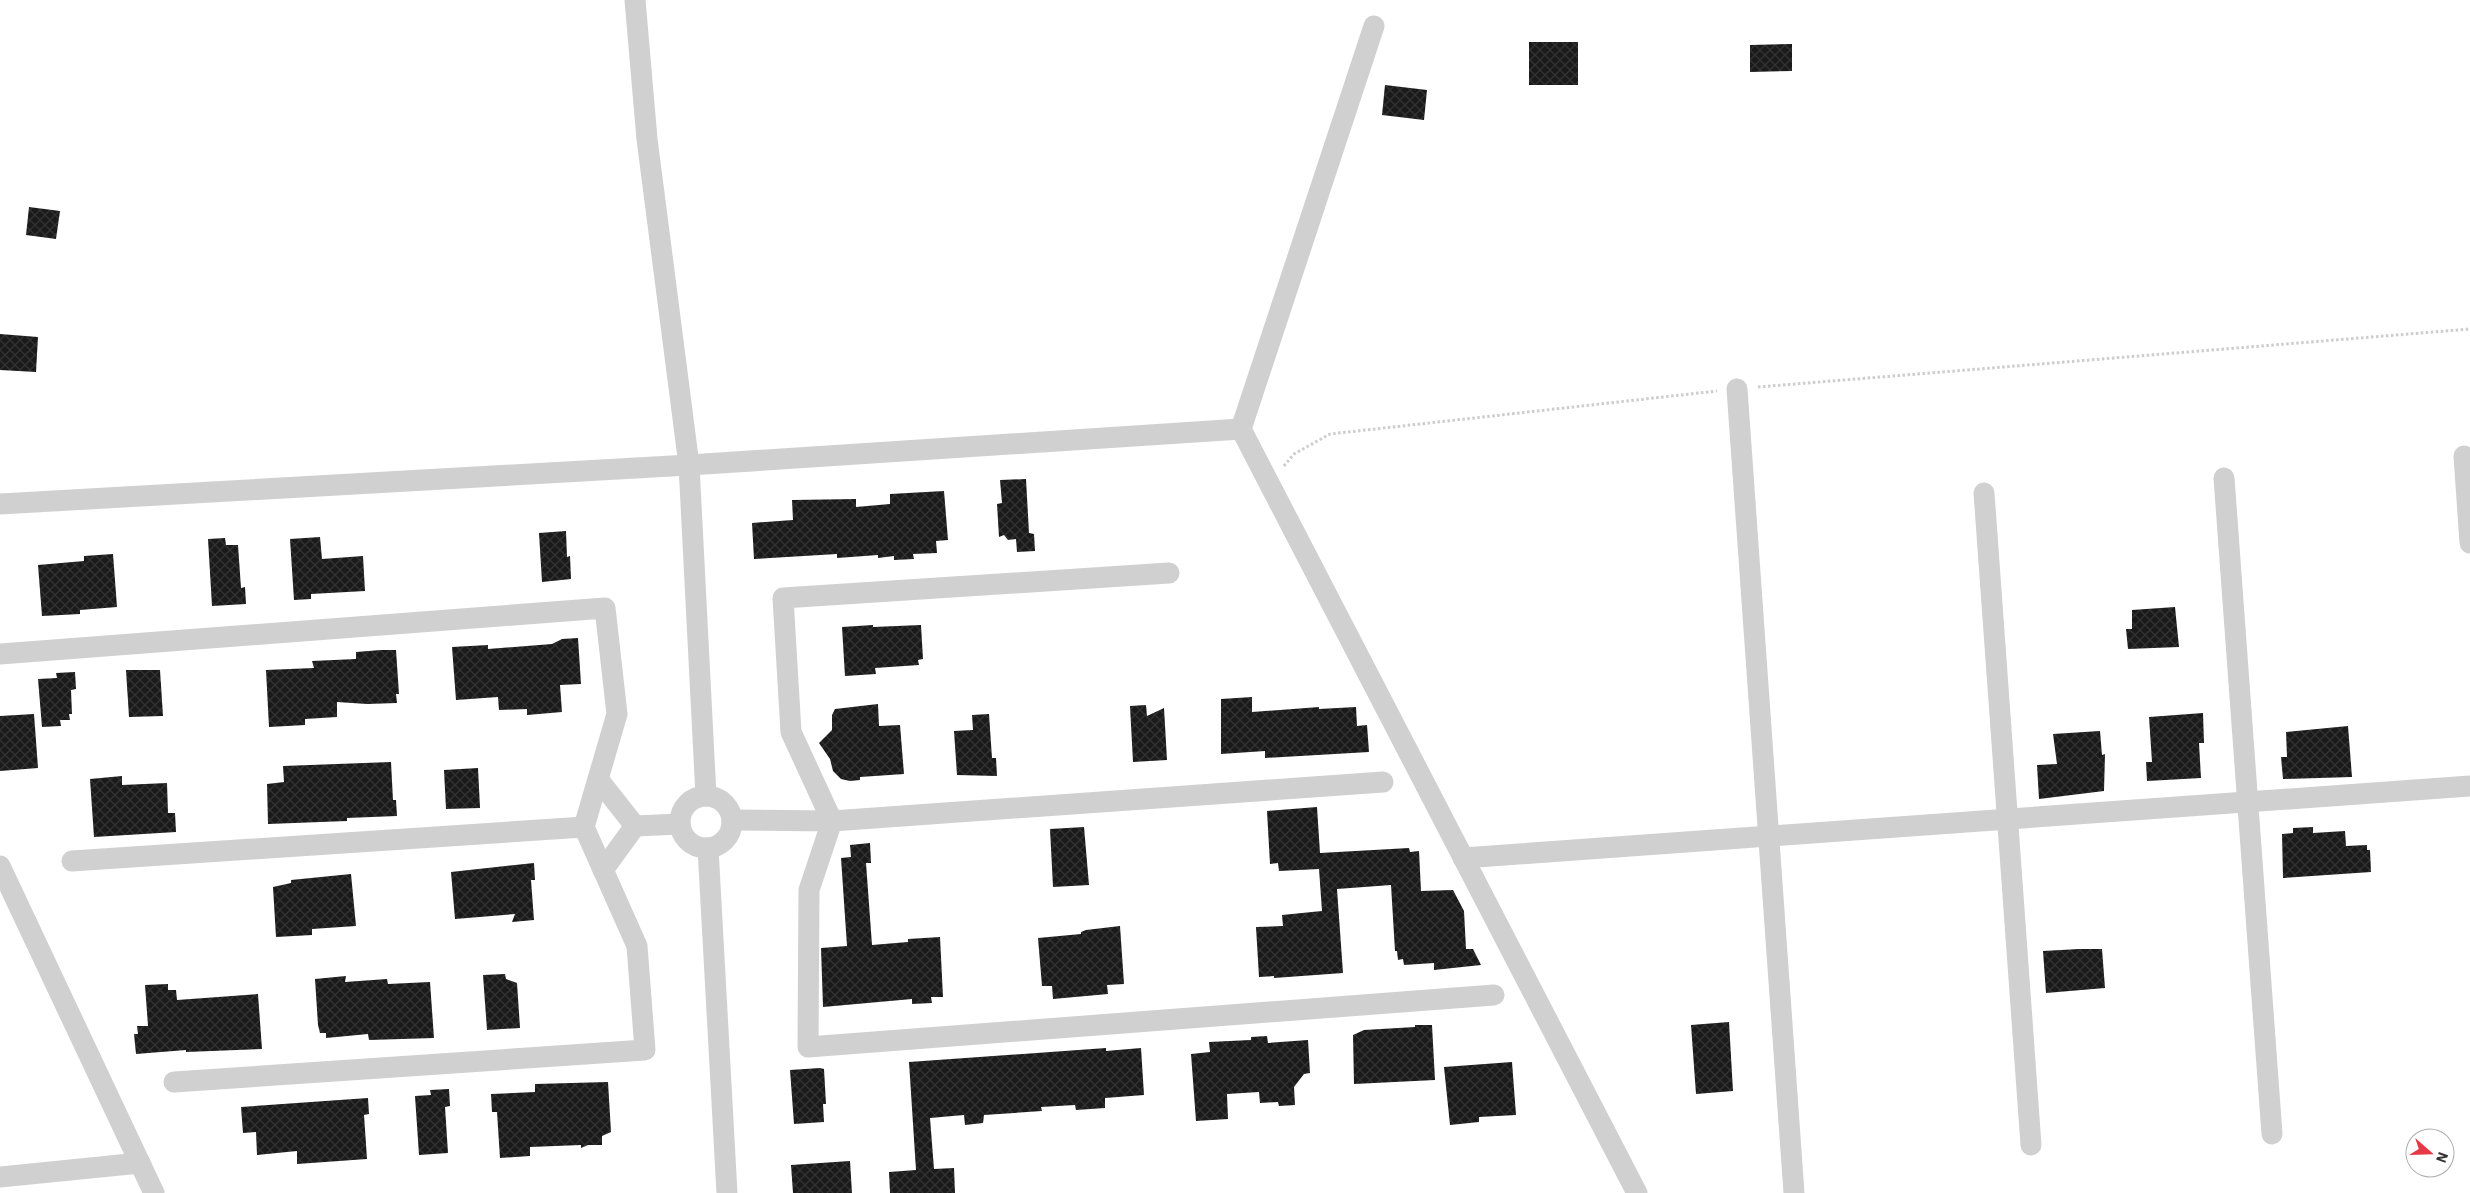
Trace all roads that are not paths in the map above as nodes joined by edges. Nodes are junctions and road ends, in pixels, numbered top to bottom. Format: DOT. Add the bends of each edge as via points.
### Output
graph roads {
  1 [pos="635,0"];
  2 [pos="1374,26"];
  3 [pos="1737,388"];
  4 [pos="1241,429"];
  5 [pos="2464,456"];
  6 [pos="689,465"];
  7 [pos="2224,478"];
  8 [pos="1984,493"];
  9 [pos="0,504"];
  10 [pos="2470,543"];
  11 [pos="1169,573"];
  12 [pos="0,654"];
  13 [pos="598,779"];
  14 [pos="1383,782"];
  15 [pos="2470,786"];
  16 [pos="706,796"];
  17 [pos="2247,802"];
  18 [pos="2008,819"];
  19 [pos="732,820"];
  20 [pos="832,821"];
  21 [pos="680,824"];
  22 [pos="635,826"];
  23 [pos="584,827"];
  24 [pos="1769,836"];
  25 [pos="708,848"];
  26 [pos="1464,858"];
  27 [pos="72,861"];
  28 [pos="0,866"];
  29 [pos="603,870"];
  30 [pos="1494,995"];
  31 [pos="174,1082"];
  32 [pos="2272,1134"];
  33 [pos="2030,1145"];
  34 [pos="140,1162"];
  35 [pos="0,1176"];
  36 [pos="154,1193"];
  37 [pos="727,1193"];
  38 [pos="1637,1193"];
  39 [pos="1794,1193"];
  1 -- 6 [label="street" via="647,139"];
  2 -- 4 [label="street"];
  3 -- 24 [label="street"];
  4 -- 6 [label="street"];
  4 -- 26 [label="street"];
  5 -- 10 [label="street"];
  6 -- 9 [label="street"];
  6 -- 16 [label="street"];
  7 -- 17 [label="street"];
  8 -- 18 [label="street"];
  11 -- 20 [label="street" via="784,598 791,732"];
  12 -- 13 [label="street" via="605,608 617,714"];
  13 -- 22 [label="street"];
  13 -- 23 [label="street"];
  14 -- 20 [label="street"];
  15 -- 17 [label="street"];
  16 -- 19 [label="street" via="719,798 728,808"];
  16 -- 21 [label="street" via="687,805"];
  17 -- 18 [label="street"];
  17 -- 32 [label="street"];
  18 -- 24 [label="street"];
  18 -- 33 [label="street"];
  19 -- 20 [label="street"];
  19 -- 25 [label="street" via="730,834 721,844"];
  20 -- 30 [label="street" via="809,890 808,1047"];
  21 -- 22 [label="street"];
  21 -- 25 [label="street" via="684,837 695,846"];
  22 -- 29 [label="street"];
  23 -- 27 [label="street"];
  23 -- 29 [label="street"];
  24 -- 26 [label="street"];
  24 -- 39 [label="street"];
  25 -- 37 [label="street"];
  26 -- 38 [label="street"];
  28 -- 34 [label="street"];
  29 -- 31 [label="street" via="637,946 645,1050"];
  34 -- 35 [label="street"];
  34 -- 36 [label="street"];
}
